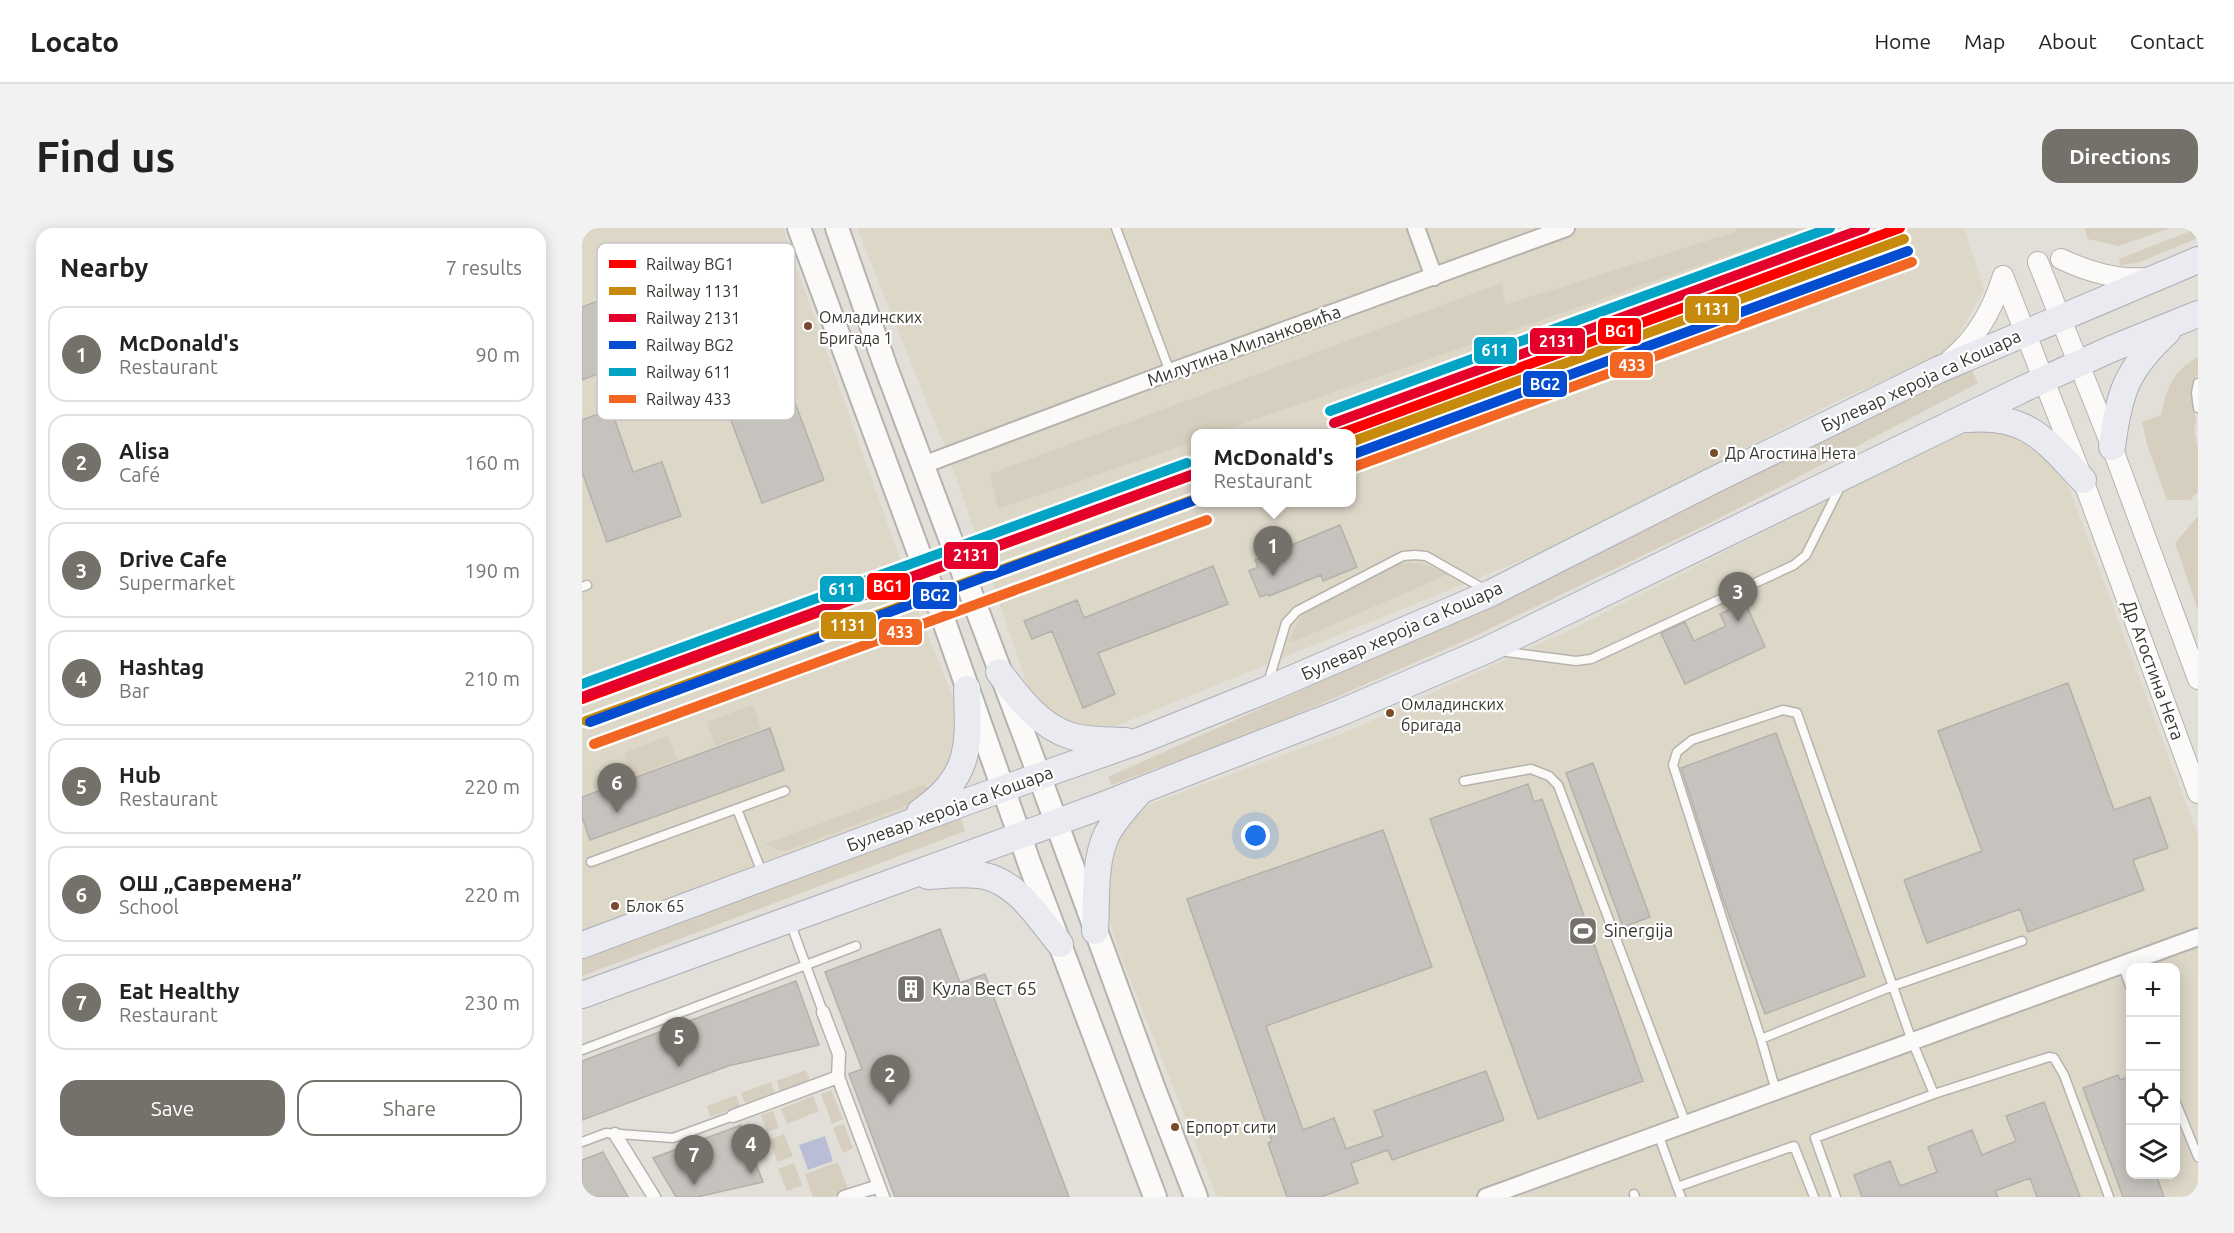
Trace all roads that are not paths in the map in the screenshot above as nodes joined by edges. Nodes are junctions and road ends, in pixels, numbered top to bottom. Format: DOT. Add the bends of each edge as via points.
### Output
graph roads {
  1 [pos="799,228"];
  2 [pos="837,228"];
  3 [pos="1116,228"];
  4 [pos="1416,228"];
  5 [pos="1566,228"];
  6 [pos="2061,259"];
  7 [pos="2198,260"];
  8 [pos="2038,262"];
  9 [pos="1434,277"];
  10 [pos="2157,278"];
  11 [pos="2061,318"];
  12 [pos="2188,318"];
  13 [pos="2026,333"];
  14 [pos="2079,364"];
  15 [pos="1938,370"];
  16 [pos="1170,372"];
  17 [pos="2044,379"];
  18 [pos="2198,383"];
  19 [pos="2198,408"];
  20 [pos="1957,420"];
  21 [pos="2112,447"];
  22 [pos="923,465"];
  23 [pos="1846,475"];
  24 [pos="2083,480"];
  25 [pos="1491,593"];
  26 [pos="1487,650"];
  27 [pos="999,672"];
  28 [pos="2198,679"];
  29 [pos="967,689"];
  30 [pos="1266,690"];
  31 [pos="1139,741"];
  32 [pos="1040,777"];
  33 [pos="1464,781"];
  34 [pos="1004,789"];
  35 [pos="1142,790"];
  36 [pos="785,791"];
  37 [pos="2198,793"];
  38 [pos="737,808"];
  39 [pos="1056,822"];
  40 [pos="898,828"];
  41 [pos="1020,835"];
  42 [pos="591,862"];
  43 [pos="904,876"];
  44 [pos="764,878"];
  45 [pos="789,920"];
  46 [pos="1095,931"];
  47 [pos="2198,937"];
  48 [pos="2022,941"];
  49 [pos="1060,944"];
  50 [pos="582,945"];
  51 [pos="856,946"];
  52 [pos="2122,964"];
  53 [pos="806,965"];
  54 [pos="2126,975"];
  55 [pos="1893,986"];
  56 [pos="582,995"];
  57 [pos="823,1012"];
  58 [pos="1761,1039"];
  59 [pos="1912,1041"];
  60 [pos="582,1050"];
  61 [pos="838,1077"];
  62 [pos="1776,1091"];
  63 [pos="1934,1094"];
  64 [pos="2180,1114"];
  65 [pos="733,1116"];
  66 [pos="1686,1124"];
  67 [pos="615,1134"];
  68 [pos="1658,1134"];
  69 [pos="582,1142"];
  70 [pos="2198,1157"];
  71 [pos="1677,1187"];
  72 [pos="881,1191"];
  73 [pos="654,1197"];
  74 [pos="844,1197"];
  75 [pos="1155,1197"];
  76 [pos="1196,1197"];
  77 [pos="1486,1197"];
  78 [pos="1681,1197"];
  79 [pos="1814,1197"];
  80 [pos="1836,1197"];
  81 [pos="2109,1197"];
  1 -- 29 [label="main road"];
  2 -- 22 [label="main road"];
  3 -- 16 [label="lane"];
  4 -- 9 [label="street"];
  5 -- 9 [label="street, Милутина Миланковића"];
  6 -- 10 [label="street" via="2083,270 2112,277"];
  7 -- 10 [label="main road, Булевар хероја са Кошара"];
  8 -- 11 [label="street"];
  9 -- 16 [label="street, Милутина Миланковића"];
  10 -- 11 [label="main road, Булевар хероја са Кошара"];
  11 -- 13 [label="main road, Булевар хероја са Кошара"];
  11 -- 14 [label="street"];
  12 -- 14 [label="main road"];
  12 -- 21 [label="main road" via="2147,351 2131,373"];
  13 -- 15 [label="main road, Булевар хероја са Кошара"];
  13 -- 15 [label="street, Др Агостина Нета" via="2003,276 1982,325 1961,351"];
  13 -- 17 [label="street, Др Агостина Нета"];
  14 -- 17 [label="main road"];
  14 -- 21 [label="street"];
  15 -- 25 [label="main road, Булевар хероја са Кошара"];
  16 -- 22 [label="street, Милутина Миланковића"];
  17 -- 20 [label="main road"];
  17 -- 24 [label="street, Др Агостина Нета"];
  18 -- 19 [label="lane"];
  20 -- 23 [label="main road"];
  20 -- 24 [label="main road" via="2000,419 2025,426 2043,438"];
  21 -- 28 [label="street"];
  22 -- 27 [label="main road"];
  23 -- 26 [label="main road"];
  23 -- 26 [label="lane" via="1806,555 1794,565 1591,659 1576,661"];
  24 -- 37 [label="street, Др Агостина Нета"];
  25 -- 30 [label="main road, Булевар хероја са Кошара"];
  25 -- 30 [label="lane" via="1425,556 1403,556 1297,611 1286,623"];
  26 -- 35 [label="main road"];
  27 -- 31 [label="main road" via="1021,701 1060,732"];
  27 -- 32 [label="main road"];
  29 -- 34 [label="main road"];
  29 -- 40 [label="main road" via="968,743 959,772 935,802"];
  30 -- 31 [label="main road, Булевар хероја са Кошара"];
  31 -- 32 [label="main road, Булевар хероја са Кошара"];
  32 -- 34 [label="main road, Булевар хероја са Кошара"];
  32 -- 39 [label="main road"];
  33 -- 66 [label="lane" via="1531,769 1549,776 1558,785"];
  34 -- 40 [label="main road, Булевар хероја са Кошара"];
  34 -- 41 [label="main road"];
  35 -- 39 [label="main road"];
  35 -- 46 [label="main road" via="1106,836 1098,875"];
  36 -- 38 [label="lane"];
  38 -- 42 [label="lane"];
  38 -- 44 [label="lane"];
  39 -- 41 [label="main road"];
  39 -- 46 [label="main road"];
  40 -- 44 [label="main road, Булевар хероја са Кошара"];
  41 -- 43 [label="main road"];
  41 -- 49 [label="main road"];
  43 -- 45 [label="main road"];
  43 -- 49 [label="main road" via="984,876 1004,883"];
  44 -- 50 [label="main road, Булевар хероја са Кошара"];
  45 -- 53 [label="lane"];
  45 -- 56 [label="main road"];
  46 -- 76 [label="main road"];
  47 -- 52 [label="street"];
  48 -- 55 [label="lane"];
  49 -- 75 [label="main road"];
  51 -- 53 [label="lane"];
  52 -- 54 [label="lane"];
  52 -- 59 [label="street"];
  53 -- 57 [label="lane"];
  53 -- 60 [label="lane"];
  55 -- 58 [label="lane"];
  55 -- 58 [label="lane" via="1797,713 1784,710 1692,740 1677,752 1673,765"];
  55 -- 59 [label="lane"];
  57 -- 61 [label="street" via="839,1054"];
  58 -- 62 [label="lane"];
  59 -- 62 [label="street"];
  59 -- 63 [label="lane"];
  61 -- 65 [label="street"];
  61 -- 72 [label="street"];
  62 -- 66 [label="street"];
  63 -- 80 [label="lane" via="1815,1138"];
  63 -- 81 [label="lane" via="2054,1058 2064,1075"];
  64 -- 70 [label="lane"];
  65 -- 67 [label="lane" via="673,1138"];
  66 -- 68 [label="street"];
  67 -- 69 [label="lane" via="606,1133"];
  67 -- 73 [label="street"];
  68 -- 71 [label="lane"];
  68 -- 77 [label="street"];
  71 -- 78 [label="lane"];
  71 -- 79 [label="lane" via="1794,1146"];
  72 -- 74 [label="street"];
}
